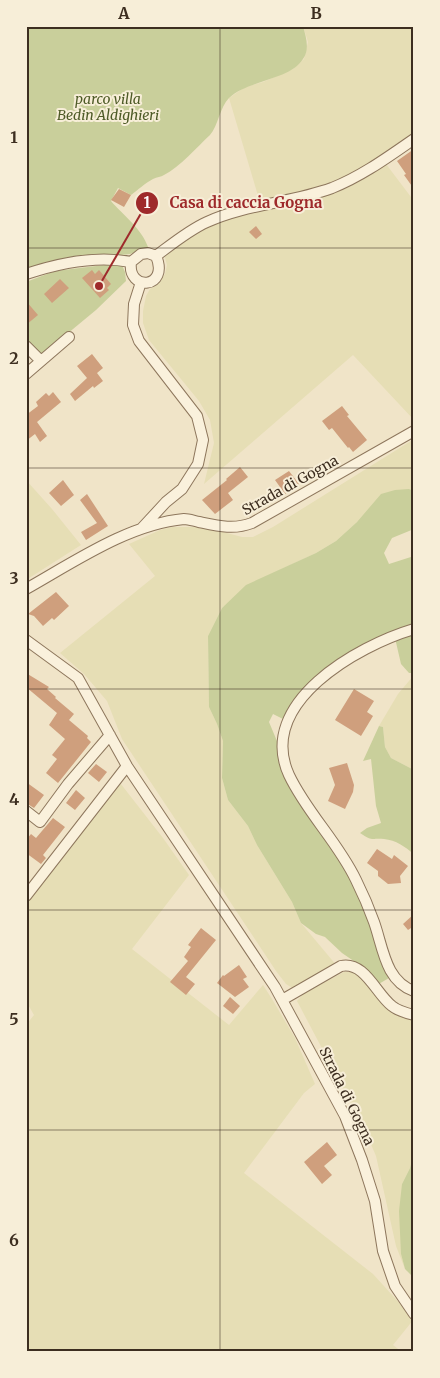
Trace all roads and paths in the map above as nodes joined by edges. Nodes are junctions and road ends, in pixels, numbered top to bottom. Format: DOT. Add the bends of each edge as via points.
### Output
graph roads {
  1 [pos="414,139"];
  2 [pos="156,256"];
  3 [pos="131,262"];
  4 [pos="26,274"];
  5 [pos="141,282"];
  6 [pos="69,337"];
  7 [pos="26,346"];
  8 [pos="41,361"];
  9 [pos="26,374"];
  10 [pos="414,431"];
  11 [pos="142,528"];
  12 [pos="26,589"];
  13 [pos="414,630"];
  14 [pos="26,640"];
  15 [pos="110,735"];
  16 [pos="128,766"];
  17 [pos="26,811"];
  18 [pos="350,867"];
  19 [pos="360,875"];
  20 [pos="26,896"];
  21 [pos="414,991"];
  22 [pos="282,1000"];
  23 [pos="414,1014"];
  24 [pos="389,1267"];
  25 [pos="414,1302"];
  26 [pos="414,1314"];
  1 -- 2 [label="street" via="340,184 303,198 206,222"];
  2 -- 3 [label="street" via="141,254"];
  2 -- 5 [label="street" via="160,272 155,280"];
  3 -- 4 [label="street" via="117,259 78,262"];
  3 -- 5 [label="street" via="130,269"];
  5 -- 11 [label="street, Strada di Gogna" via="134,304 133,326 139,341 196,416 203,440 198,464 182,489"];
  6 -- 8 [label="street"];
  7 -- 8 [label="street"];
  8 -- 9 [label="street"];
  10 -- 11 [label="street, Strada di Gogna" via="240,528 186,519"];
  11 -- 12 [label="street, Strada di Gogna" via="90,552"];
  13 -- 18 [label="street" via="362,650 318,681 291,713 282,735 288,774"];
  14 -- 15 [label="street, Strada di Gogna" via="78,678"];
  15 -- 16 [label="street, Strada di Gogna"];
  15 -- 17 [label="street" via="40,822"];
  16 -- 20 [label="street"];
  16 -- 22 [label="street, Strada di Gogna"];
  18 -- 19 [label="street" via="353,866"];
  18 -- 21 [label="street" via="389,968 397,979"];
  22 -- 23 [label="street" via="347,965 366,975 394,1008"];
  22 -- 24 [label="street, Strada di Gogna" via="345,1116 374,1201"];
  24 -- 25 [label="street, Strada di Gogna"];
  24 -- 26 [label="street, Strada di Gogna" via="395,1286"];
}
